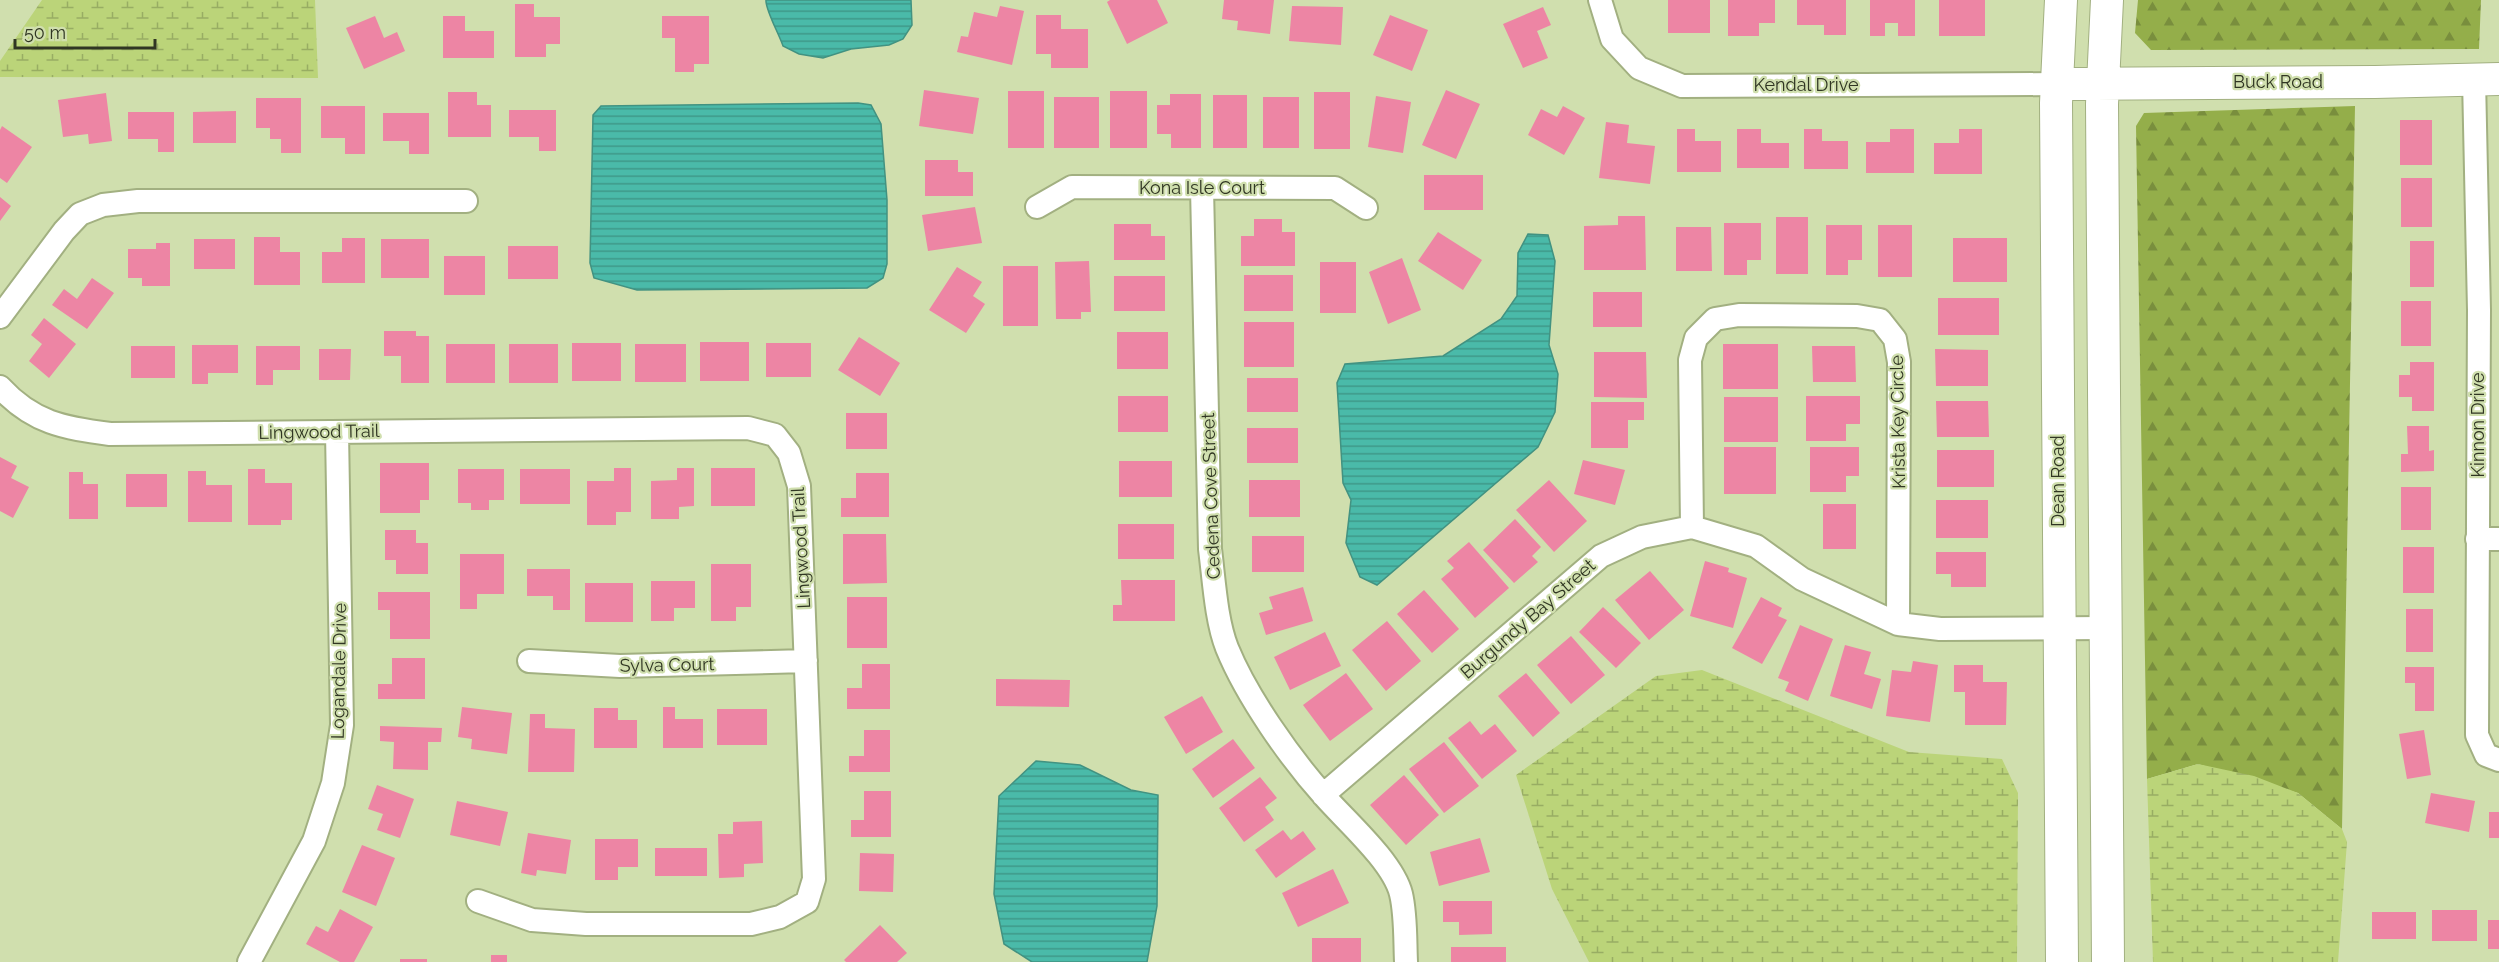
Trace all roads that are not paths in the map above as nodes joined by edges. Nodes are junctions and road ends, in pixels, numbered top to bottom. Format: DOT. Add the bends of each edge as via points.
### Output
graph roads {
  1 [pos="1600,0"];
  2 [pos="2061,0"];
  3 [pos="2107,0"];
  4 [pos="2487,79"];
  5 [pos="2103,83"];
  6 [pos="2056,84"];
  7 [pos="1203,188"];
  8 [pos="466,201"];
  9 [pos="1037,207"];
  10 [pos="1366,208"];
  11 [pos="2489,310"];
  12 [pos="0,317"];
  13 [pos="0,387"];
  14 [pos="337,432"];
  15 [pos="1692,527"];
  16 [pos="2488,539"];
  17 [pos="1898,624"];
  18 [pos="2059,628"];
  19 [pos="2105,628"];
  20 [pos="529,661"];
  21 [pos="806,661"];
  22 [pos="2499,760"];
  23 [pos="1323,795"];
  24 [pos="478,901"];
  25 [pos="249,962"];
  26 [pos="1406,962"];
  27 [pos="2062,962"];
  28 [pos="2108,962"];
  1 -- 6 [label="street, Kendal Drive" via="1612,39 1639,68 1682,86"];
  2 -- 6 [label="main road, Dean Road"];
  3 -- 5 [label="main road"];
  4 -- 5 [label="main road, Buck Road"];
  4 -- 11 [label="street, Kinnon Drive"];
  5 -- 6 [label="main road, Buck Road"];
  5 -- 19 [label="main road"];
  6 -- 18 [label="main road, Dean Road"];
  7 -- 9 [label="street, Kona Isle Court" via="1072,187"];
  7 -- 10 [label="street, Kona Isle Court" via="1335,188"];
  7 -- 23 [label="street, Cedena Cove Street" via="1210,549 1215,594 1227,647 1249,692"];
  8 -- 12 [label="street" via="138,201 103,205 80,214 64,231"];
  11 -- 16 [label="street, Kinnon Drive"];
  13 -- 14 [label="street, Lingwood Trail" via="46,422 110,434"];
  14 -- 21 [label="street, Lingwood Trail" via="748,428 775,435 789,453 800,486"];
  14 -- 25 [label="street, Logandale Drive" via="342,725 333,783 314,841"];
  15 -- 17 [label="street, Burgundy Bay Street" via="1756,546 1802,579"];
  15 -- 17 [label="street, Krista Key Circle" via="1690,360 1696,338 1715,319 1738,315 1857,316 1880,320 1895,339 1899,362"];
  15 -- 23 [label="street, Burgundy Bay Street" via="1642,537 1601,556"];
  16 -- 22 [label="street, Kinnon Drive" via="2477,735 2486,755"];
  17 -- 18 [label="street, Burgundy Bay Street" via="1940,629"];
  18 -- 19 [label="street, Burgundy Bay Street"];
  18 -- 27 [label="main road, Dean Road"];
  19 -- 28 [label="main road"];
  20 -- 21 [label="street, Sylva Court" via="620,666"];
  21 -- 24 [label="street, Lingwood Trail" via="814,879 807,902 780,917 751,924 586,924 532,920"];
  23 -- 26 [label="street, Cedena Cove Street" via="1383,860 1401,892"];
}
